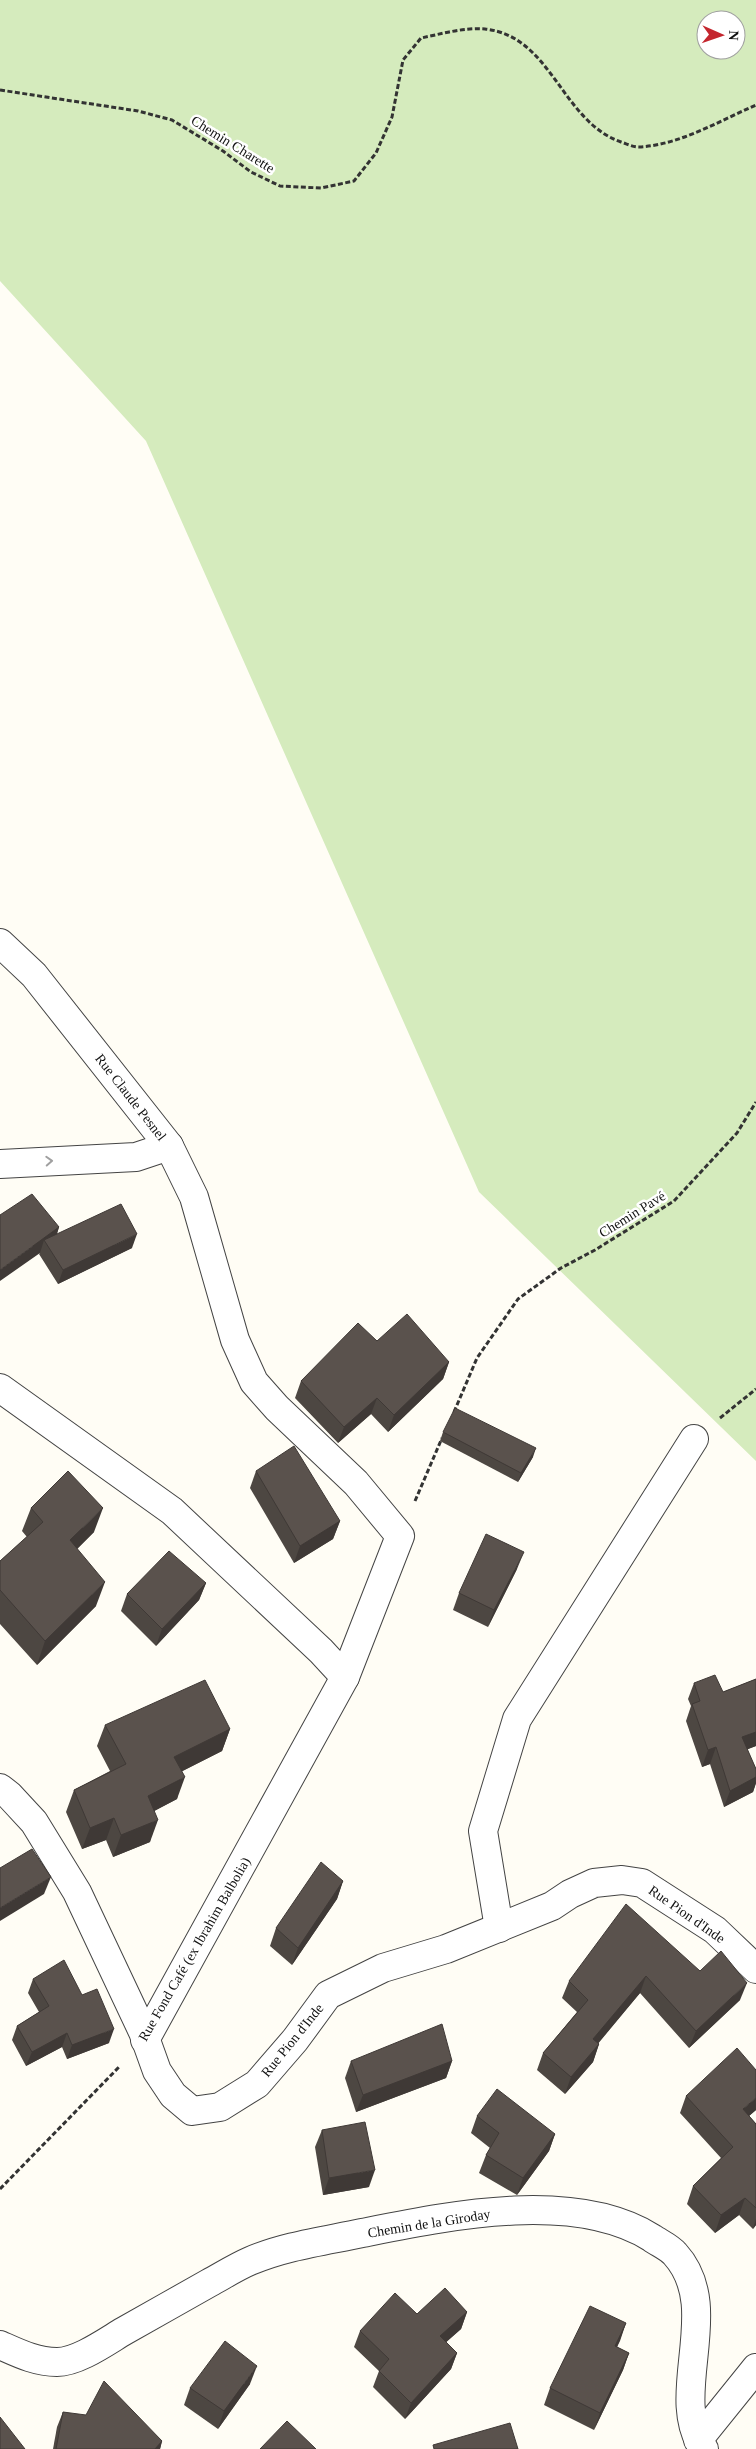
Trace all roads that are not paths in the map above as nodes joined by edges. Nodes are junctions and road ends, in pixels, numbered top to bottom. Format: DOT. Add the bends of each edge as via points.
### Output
graph roads {
  1 [pos="0,943"];
  2 [pos="169,1146"];
  3 [pos="0,1164"];
  4 [pos="0,1388"];
  5 [pos="694,1439"];
  6 [pos="345,1677"];
  7 [pos="0,1788"];
  8 [pos="498,1928"];
  9 [pos="756,1969"];
  10 [pos="145,2040"];
  11 [pos="0,2345"];
  12 [pos="756,2368"];
  13 [pos="701,2444"];
  1 -- 2 [label="street, Rue Claude Pesnel" via="34,974"];
  3 -- 2 [label="street, Rue Claude Pesnel, one-way" via="136,1157"];
  2 -- 6 [label="street, Rue Fond Café (ex Ibrahim Balbolia)" via="194,1197 235,1340 254,1382 356,1483 400,1536"];
  4 -- 6 [label="street" via="172,1510"];
  5 -- 8 [label="street" via="516,1719 483,1831"];
  6 -- 10 [label="street, Rue Fond Café (ex Ibrahim Balbolia)"];
  7 -- 10 [label="street, Rue Pion d'Inde" via="34,1822 77,1892"];
  8 -- 9 [label="street, Rue Pion d'Inde" via="552,1906 594,1883 622,1880 642,1883 715,1930"];
  8 -- 10 [label="street, Rue Pion d'Inde" via="446,1949 383,1968 328,1995 257,2084 220,2107 192,2111 173,2095 157,2071"];
  11 -- 13 [label="street, Chemin de la Giroday" via="28,2358 59,2362 90,2351 249,2261 285,2248 468,2215 545,2210 587,2213 636,2229 675,2253 694,2286 697,2314 692,2422"];
  12 -- 13 [label="street"];
}
